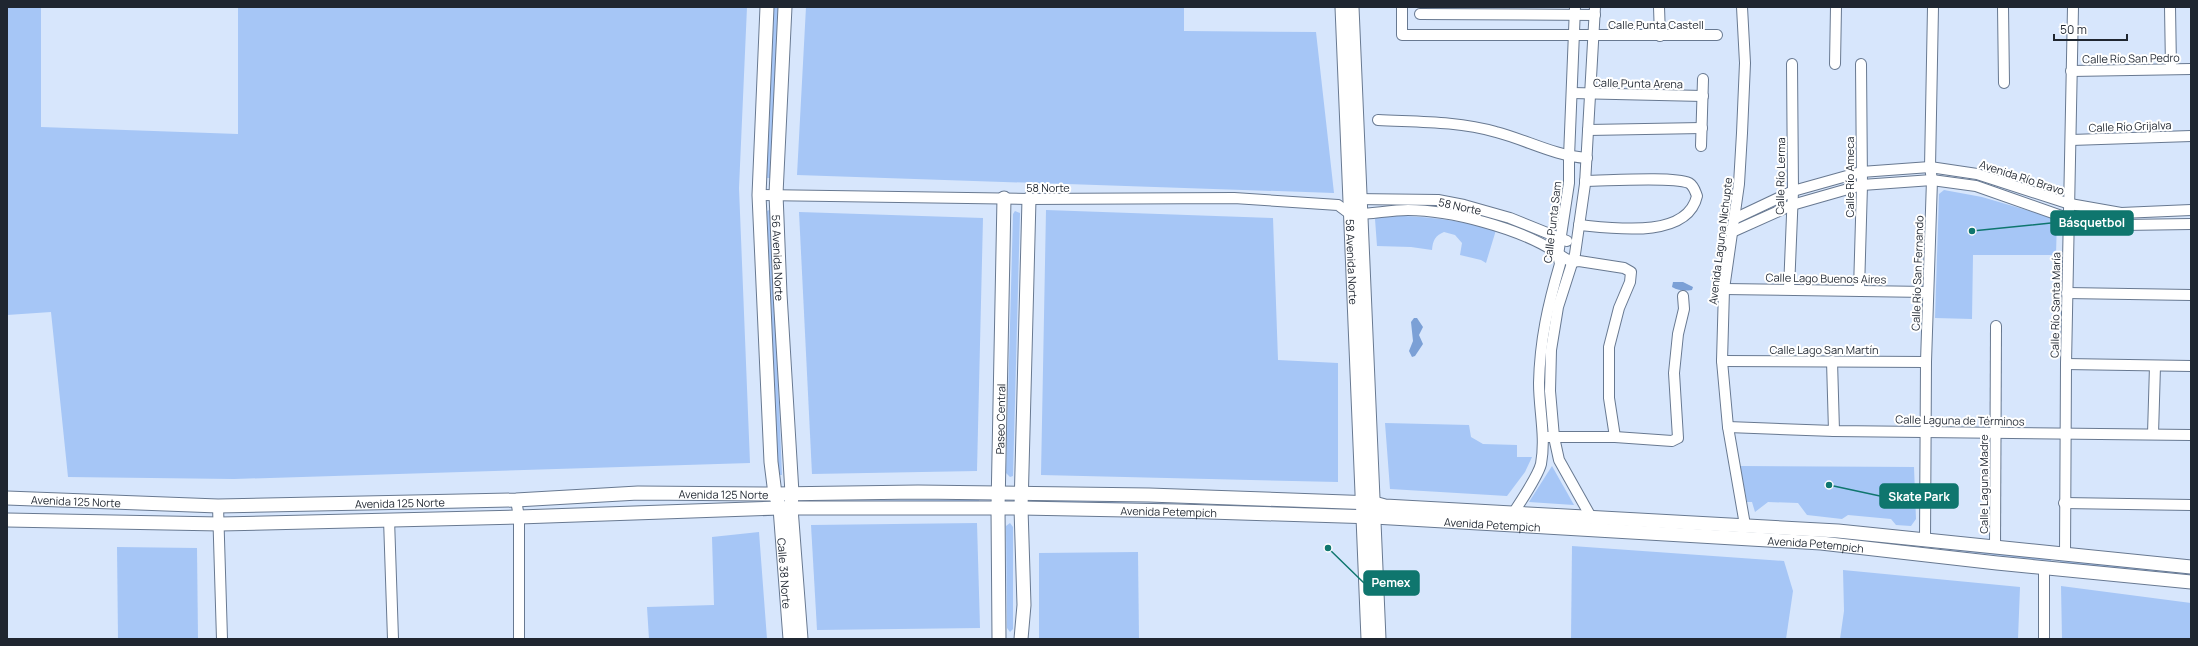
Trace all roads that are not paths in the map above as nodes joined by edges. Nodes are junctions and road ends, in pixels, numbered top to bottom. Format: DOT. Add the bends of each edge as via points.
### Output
graph roads {
  1 [pos="767,7"];
  2 [pos="785,7"];
  3 [pos="1342,7"];
  4 [pos="1352,7"];
  5 [pos="1402,7"];
  6 [pos="1659,7"];
  7 [pos="1742,7"];
  8 [pos="1836,7"];
  9 [pos="1933,7"];
  10 [pos="2003,7"];
  11 [pos="2073,7"];
  12 [pos="2170,7"];
  13 [pos="1575,11"];
  14 [pos="1595,11"];
  15 [pos="1420,14"];
  16 [pos="1718,35"];
  17 [pos="1574,36"];
  18 [pos="1594,36"];
  19 [pos="1660,36"];
  20 [pos="1792,64"];
  21 [pos="1835,64"];
  22 [pos="1861,64"];
  23 [pos="2172,68"];
  24 [pos="2191,69"];
  25 [pos="2071,71"];
  26 [pos="1703,79"];
  27 [pos="2004,83"];
  28 [pos="1572,93"];
  29 [pos="1590,94"];
  30 [pos="1703,96"];
  31 [pos="1378,120"];
  32 [pos="1702,128"];
  33 [pos="1588,130"];
  34 [pos="2191,136"];
  35 [pos="2071,140"];
  36 [pos="1701,146"];
  37 [pos="1568,157"];
  38 [pos="1587,158"];
  39 [pos="1930,167"];
  40 [pos="1861,172"];
  41 [pos="1585,180"];
  42 [pos="1932,180"];
  43 [pos="1862,185"];
  44 [pos="1793,191"];
  45 [pos="776,194"];
  46 [pos="759,195"];
  47 [pos="1004,198"];
  48 [pos="1029,199"];
  49 [pos="1438,200"];
  50 [pos="1349,201"];
  51 [pos="2070,204"];
  52 [pos="1792,205"];
  53 [pos="2191,210"];
  54 [pos="1439,212"];
  55 [pos="1355,214"];
  56 [pos="1734,219"];
  57 [pos="2070,219"];
  58 [pos="2191,224"];
  59 [pos="1579,225"];
  60 [pos="1732,232"];
  61 [pos="1562,241"];
  62 [pos="1575,243"];
  63 [pos="1558,255"];
  64 [pos="1572,262"];
  65 [pos="1724,289"];
  66 [pos="1789,289"];
  67 [pos="1859,290"];
  68 [pos="1927,292"];
  69 [pos="2067,293"];
  70 [pos="2191,295"];
  71 [pos="1683,296"];
  72 [pos="1996,326"];
  73 [pos="1832,361"];
  74 [pos="1722,362"];
  75 [pos="1926,362"];
  76 [pos="2066,364"];
  77 [pos="2155,366"];
  78 [pos="2191,366"];
  79 [pos="1728,427"];
  80 [pos="1834,431"];
  81 [pos="1926,432"];
  82 [pos="1996,433"];
  83 [pos="2065,433"];
  84 [pos="2153,434"];
  85 [pos="2191,435"];
  86 [pos="1554,437"];
  87 [pos="1615,437"];
  88 [pos="1543,438"];
  89 [pos="771,462"];
  90 [pos="706,492"];
  91 [pos="792,493"];
  92 [pos="775,494"];
  93 [pos="998,494"];
  94 [pos="1022,494"];
  95 [pos="7,498"];
  96 [pos="516,500"];
  97 [pos="1368,503"];
  98 [pos="2064,503"];
  99 [pos="2191,505"];
  100 [pos="218,506"];
  101 [pos="786,508"];
  102 [pos="998,508"];
  103 [pos="1021,508"];
  104 [pos="1514,512"];
  105 [pos="518,517"];
  106 [pos="1368,517"];
  107 [pos="1591,517"];
  108 [pos="389,519"];
  109 [pos="7,520"];
  110 [pos="220,524"];
  111 [pos="1745,525"];
  112 [pos="1925,540"];
  113 [pos="1995,548"];
  114 [pos="2065,555"];
  115 [pos="2044,567"];
  116 [pos="2191,567"];
  117 [pos="2191,582"];
  118 [pos="222,639"];
  119 [pos="393,639"];
  120 [pos="519,639"];
  121 [pos="790,639"];
  122 [pos="800,639"];
  123 [pos="999,639"];
  124 [pos="1021,639"];
  125 [pos="1368,639"];
  126 [pos="1379,639"];
  127 [pos="2044,639"];
  1 -- 46 [label="main road, 56 Avenida Norte"];
  2 -- 45 [label="main road, 56 Avenida Norte"];
  3 -- 50 [label="main road"];
  4 -- 50 [label="main road"];
  5 -- 17 [label="street, Calle Punta Castell" via="1402,35"];
  6 -- 19 [label="street"];
  7 -- 56 [label="street, Avenida Laguna Nichupte" via="1745,63 1743,118"];
  8 -- 21 [label="street"];
  9 -- 39 [label="street, Calle Río San Fernando"];
  10 -- 27 [label="street"];
  11 -- 25 [label="street, Calle Río Santa María"];
  12 -- 23 [label="street"];
  13 -- 14 [label="street"];
  13 -- 15 [label="street"];
  13 -- 17 [label="street, Calle Punta Sam"];
  14 -- 18 [label="street"];
  16 -- 19 [label="street, Calle Punta Castell"];
  17 -- 18 [label="street, Calle Punta Castell"];
  17 -- 28 [label="street, Calle Punta Sam"];
  18 -- 19 [label="street, Calle Punta Castell"];
  18 -- 29 [label="street"];
  20 -- 44 [label="street, Calle Río Lerma"];
  22 -- 40 [label="street, Calle Río Ameca"];
  23 -- 24 [label="street, Calle Río San Pedro"];
  23 -- 25 [label="street, Calle Río San Pedro"];
  25 -- 35 [label="street, Calle Río Santa María"];
  26 -- 30 [label="street"];
  28 -- 29 [label="street, Calle Punta Arena"];
  28 -- 37 [label="street, Calle Punta Sam"];
  29 -- 30 [label="street, Calle Punta Arena"];
  29 -- 33 [label="street"];
  30 -- 32 [label="street"];
  31 -- 37 [label="street" via="1439,122 1495,131"];
  32 -- 33 [label="street"];
  32 -- 36 [label="street"];
  33 -- 38 [label="street"];
  34 -- 35 [label="street, Calle Río Grijalva"];
  35 -- 51 [label="street, Calle Río Santa María"];
  37 -- 38 [label="street"];
  37 -- 61 [label="street, Calle Punta Sam" via="1569,183"];
  38 -- 41 [label="street"];
  39 -- 40 [label="street, Avenida Río Bravo"];
  39 -- 42 [label="street, Calle Río San Fernando"];
  39 -- 51 [label="street, Avenida Río Bravo" via="1977,174"];
  40 -- 43 [label="street, Calle Río Ameca"];
  40 -- 44 [label="street, Avenida Río Bravo"];
  41 -- 59 [label="street"];
  41 -- 59 [label="street" via="1673,180 1689,184 1695,189 1697,196 1690,210 1669,223 1653,228 1631,230"];
  42 -- 43 [label="street"];
  42 -- 57 [label="street" via="1976,186"];
  42 -- 68 [label="street, Calle Río San Fernando"];
  43 -- 52 [label="street"];
  43 -- 67 [label="street, Calle Río Ameca"];
  44 -- 52 [label="street, Calle Río Lerma"];
  44 -- 56 [label="street, Avenida Río Bravo"];
  45 -- 46 [label="street, 58 Norte"];
  45 -- 47 [label="street, 58 Norte"];
  45 -- 91 [label="main road, 56 Avenida Norte" via="780,309"];
  46 -- 89 [label="main road, 56 Avenida Norte"];
  47 -- 48 [label="street, 58 Norte"];
  47 -- 93 [label="main road, Paseo Central"];
  48 -- 50 [label="street, 58 Norte" via="1234,198"];
  48 -- 94 [label="main road"];
  49 -- 50 [label="street, 58 Norte"];
  49 -- 54 [label="street"];
  49 -- 61 [label="street, 58 Norte" via="1510,218"];
  50 -- 55 [label="main road, 58 Avenida Norte"];
  50 -- 55 [label="street"];
  51 -- 53 [label="street, Avenida Río Bravo" via="2121,213"];
  51 -- 57 [label="street, Calle Río Santa María"];
  52 -- 60 [label="street"];
  52 -- 66 [label="street, Calle Río Lerma"];
  54 -- 55 [label="street, 58 Norte" via="1408,210"];
  54 -- 63 [label="street, 58 Norte" via="1515,233"];
  55 -- 97 [label="main road, 58 Avenida Norte"];
  56 -- 60 [label="street, Avenida Laguna Nichupte"];
  57 -- 58 [label="street" via="2123,225"];
  57 -- 69 [label="street, Calle Río Santa María"];
  59 -- 62 [label="street"];
  60 -- 65 [label="street, Avenida Laguna Nichupte"];
  61 -- 62 [label="street, 58 Norte"];
  61 -- 63 [label="street, Calle Punta Sam"];
  62 -- 64 [label="street"];
  63 -- 64 [label="street, 58 Norte"];
  63 -- 88 [label="street, Calle Punta Sam" via="1560,264 1545,318 1540,349 1539,400"];
  64 -- 86 [label="street" via="1558,307 1551,350 1550,391"];
  64 -- 87 [label="street" via="1624,268 1631,272 1609,347 1609,398"];
  65 -- 66 [label="street, Calle Lago Buenos Aires"];
  65 -- 74 [label="street, Avenida Laguna Nichupte"];
  66 -- 67 [label="street, Calle Lago Buenos Aires"];
  67 -- 68 [label="street, Calle Lago Buenos Aires"];
  68 -- 75 [label="street, Calle Río San Fernando"];
  69 -- 70 [label="street"];
  69 -- 76 [label="street, Calle Río Santa María"];
  71 -- 87 [label="street" via="1684,309 1678,334 1674,373 1678,438 1672,441"];
  72 -- 82 [label="street, Calle Laguna Madre"];
  73 -- 74 [label="street, Calle Lago San Martín"];
  73 -- 75 [label="street, Calle Lago San Martín"];
  73 -- 80 [label="street"];
  74 -- 79 [label="street, Avenida Laguna Nichupte"];
  75 -- 81 [label="street, Calle Río San Fernando"];
  76 -- 77 [label="street"];
  76 -- 83 [label="street, Calle Río Santa María"];
  77 -- 78 [label="street"];
  77 -- 84 [label="street"];
  79 -- 80 [label="street, Calle Laguna de Términos"];
  79 -- 111 [label="street, Avenida Laguna Nichupte"];
  80 -- 81 [label="street, Calle Laguna de Términos"];
  81 -- 82 [label="street, Calle Laguna de Términos"];
  81 -- 112 [label="street, Calle Río San Fernando"];
  82 -- 83 [label="street, Calle Laguna de Términos"];
  82 -- 113 [label="street, Calle Laguna Madre"];
  83 -- 84 [label="street, Calle Laguna de Términos"];
  83 -- 98 [label="street, Calle Río Santa María"];
  84 -- 85 [label="street, Calle Laguna de Términos"];
  86 -- 87 [label="street"];
  86 -- 88 [label="street"];
  86 -- 107 [label="street" via="1559,460"];
  88 -- 104 [label="street, Calle Punta Sam" via="1540,466"];
  89 -- 90 [label="main road, 56 Avenida Norte" via="765,483 716,487"];
  89 -- 92 [label="main road, 56 Avenida Norte"];
  90 -- 92 [label="main road, Avenida 125 Norte"];
  90 -- 96 [label="main road, Avenida 125 Norte"];
  91 -- 92 [label="main road, Avenida 125 Norte"];
  91 -- 93 [label="main road, Avenida Petempich"];
  91 -- 101 [label="main road, 56 Avenida Norte"];
  92 -- 101 [label="main road, 56 Avenida Norte"];
  93 -- 94 [label="main road, Avenida Petempich"];
  93 -- 102 [label="main road, Paseo Central"];
  94 -- 97 [label="main road, Avenida Petempich" via="1149,495"];
  94 -- 103 [label="main road"];
  95 -- 100 [label="main road, Avenida 125 Norte"];
  96 -- 100 [label="main road, Avenida 125 Norte"];
  96 -- 105 [label="street"];
  97 -- 104 [label="main road, Avenida Petempich"];
  97 -- 106 [label="main road, 58 Avenida Norte"];
  98 -- 99 [label="street"];
  98 -- 114 [label="street, Calle Río Santa María"];
  100 -- 110 [label="street"];
  101 -- 102 [label="main road, Avenida Petempich"];
  101 -- 105 [label="main road, Avenida 125 Norte"];
  101 -- 121 [label="main road, Calle 38 Norte"];
  101 -- 122 [label="main road, Calle 38 Norte"];
  102 -- 103 [label="main road, Avenida Petempich"];
  102 -- 123 [label="main road, Paseo Central"];
  103 -- 106 [label="main road, Avenida Petempich"];
  103 -- 124 [label="main road" via="1024,605"];
  104 -- 107 [label="main road, Avenida Petempich"];
  105 -- 108 [label="main road, Avenida 125 Norte"];
  105 -- 120 [label="street"];
  106 -- 115 [label="main road, Avenida Petempich" via="1821,543"];
  106 -- 125 [label="main road"];
  106 -- 126 [label="main road"];
  107 -- 111 [label="main road, Avenida Petempich"];
  108 -- 110 [label="main road, Avenida 125 Norte"];
  108 -- 119 [label="street"];
  109 -- 110 [label="main road, Avenida 125 Norte"];
  110 -- 118 [label="street"];
  111 -- 112 [label="main road, Avenida Petempich"];
  112 -- 113 [label="main road, Avenida Petempich"];
  113 -- 114 [label="main road, Avenida Petempich"];
  114 -- 116 [label="main road, Avenida Petempich"];
  115 -- 117 [label="main road, Avenida Petempich"];
  115 -- 127 [label="street"];
}
